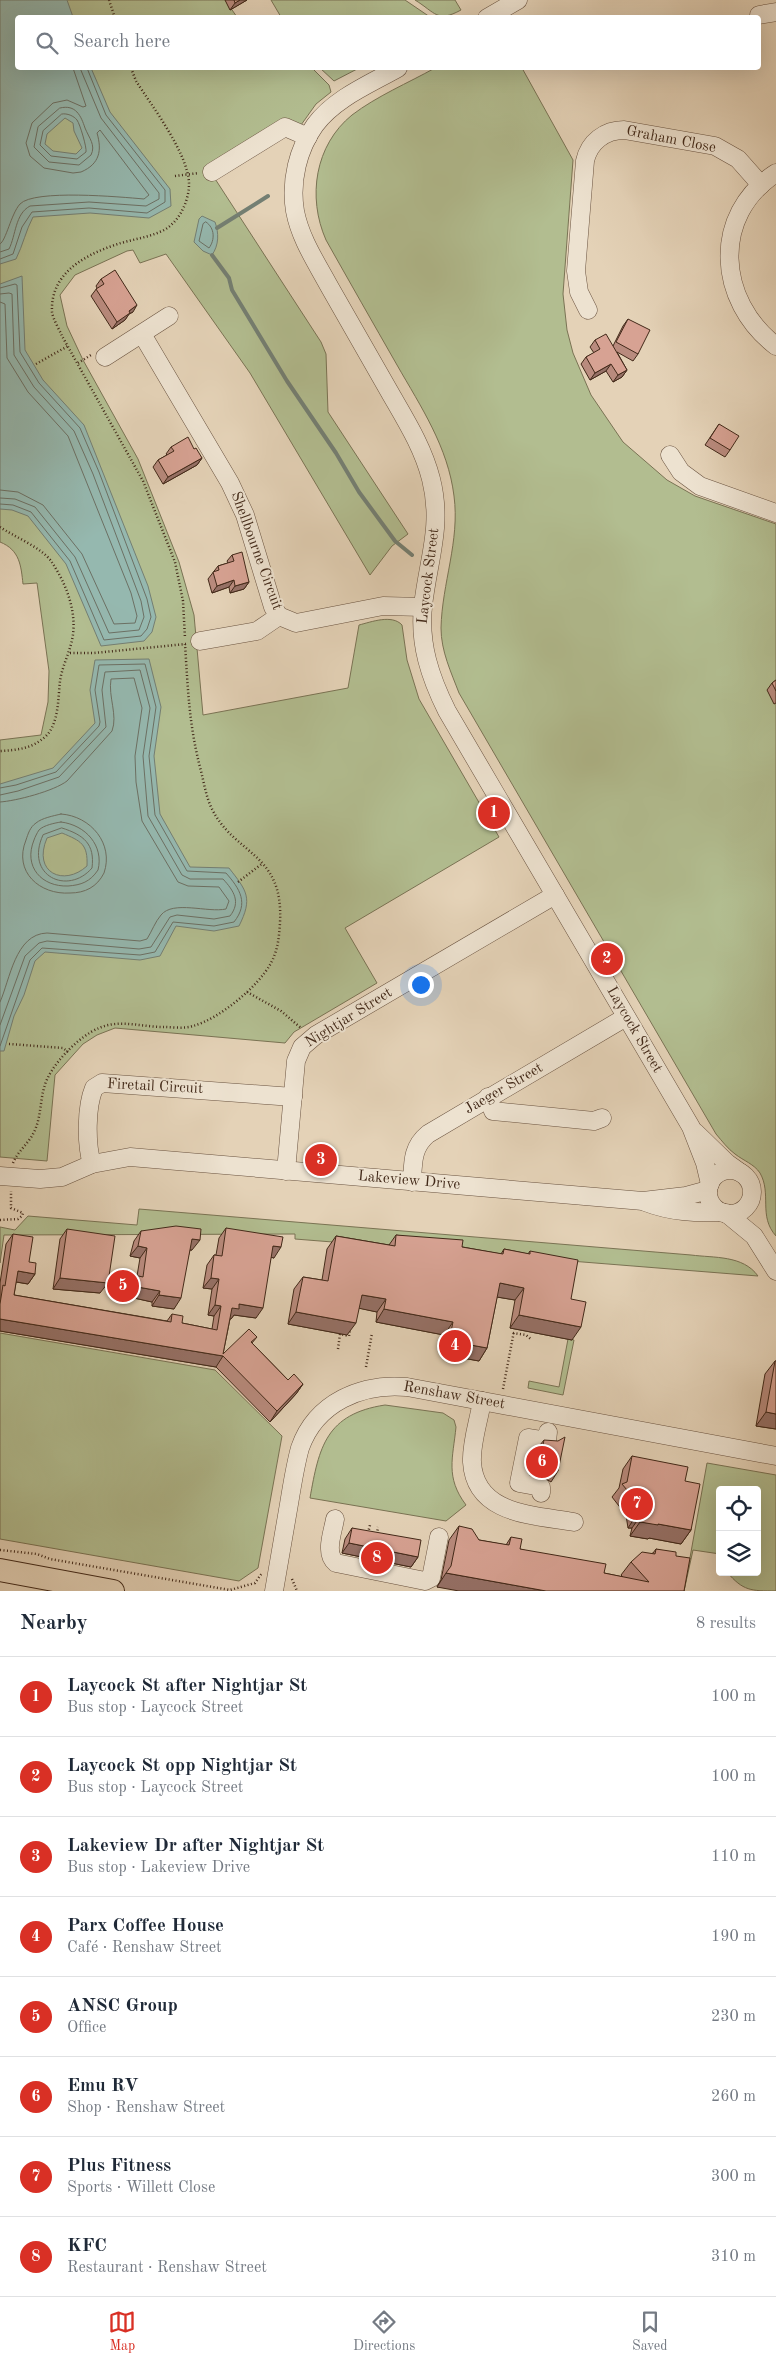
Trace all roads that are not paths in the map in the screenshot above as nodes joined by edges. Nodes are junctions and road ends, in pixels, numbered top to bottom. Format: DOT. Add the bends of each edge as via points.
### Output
graph roads {
  1 [pos="518,0"];
  2 [pos="492,15"];
  3 [pos="394,70"];
  4 [pos="308,137"];
  5 [pos="212,172"];
  6 [pos="776,173"];
  7 [pos="761,185"];
  8 [pos="588,310"];
  9 [pos="169,316"];
  10 [pos="142,334"];
  11 [pos="776,346"];
  12 [pos="105,357"];
  13 [pos="670,455"];
  14 [pos="776,513"];
  15 [pos="423,607"];
  16 [pos="279,616"];
  17 [pos="192,643"];
  18 [pos="555,895"];
  19 [pos="626,1017"];
  20 [pos="293,1097"];
  21 [pos="488,1097"];
  22 [pos="602,1118"];
  23 [pos="691,1128"];
  24 [pos="92,1164"];
  25 [pos="286,1171"];
  26 [pos="741,1173"];
  27 [pos="6,1176"];
  28 [pos="412,1182"];
  29 [pos="709,1187"];
  30 [pos="752,1192"];
  31 [pos="642,1201"];
  32 [pos="724,1212"];
  33 [pos="762,1248"];
  34 [pos="776,1271"];
  35 [pos="482,1401"];
  36 [pos="548,1432"];
  37 [pos="776,1456"];
  38 [pos="541,1493"];
  39 [pos="335,1519"];
  40 [pos="574,1522"];
  41 [pos="434,1537"];
  42 [pos="0,1570"];
  43 [pos="276,1583"];
  44 [pos="114,1591"];
  1 -- 2 [label="street"];
  3 -- 4 [label="street, Laycock Street" via="340,101"];
  4 -- 5 [label="street" via="285,127"];
  4 -- 15 [label="street, Laycock Street" via="294,178 293,196 299,227 416,438 432,481 435,546"];
  6 -- 7 [label="street"];
  7 -- 8 [label="street, Graham Close" via="738,159 714,146 624,130 598,138 585,161 576,271"];
  7 -- 11 [label="street" via="745,204 734,229 730,245 730,272 735,294 748,318"];
  9 -- 10 [label="street"];
  10 -- 12 [label="street"];
  10 -- 16 [label="street, Shellbourne Circuit" via="230,483 245,515 273,607"];
  13 -- 14 [label="street" via="680,472 700,486"];
  15 -- 16 [label="street, Shellbourne Circuit" via="383,606 296,623"];
  15 -- 18 [label="street, Laycock Street" via="424,640 432,682"];
  16 -- 17 [label="street" via="257,631"];
  18 -- 19 [label="street, Laycock Street"];
  18 -- 20 [label="street, Nightjar Street" via="308,1040 296,1061"];
  19 -- 21 [label="street, Jaeger Street"];
  19 -- 23 [label="street, Laycock Street"];
  20 -- 24 [label="street, Firetail Circuit" via="102,1083 94,1088 91,1096 87,1144"];
  20 -- 25 [label="street, Nightjar Street"];
  21 -- 22 [label="street" via="493,1111 594,1121"];
  21 -- 28 [label="street, Jaeger Street" via="420,1141 414,1156"];
  23 -- 26 [label="street, Laycock Street"];
  23 -- 29 [label="street, Laycock Street"];
  24 -- 25 [label="street, Lakeview Drive" via="130,1157"];
  24 -- 27 [label="street, Lakeview Drive" via="62,1177"];
  25 -- 28 [label="street, Lakeview Drive"];
  26 -- 29 [label="street" via="730,1170 716,1175"];
  26 -- 30 [label="street" via="749,1181"];
  28 -- 31 [label="street, Lakeview Drive"];
  29 -- 31 [label="street, Lakeview Drive" via="686,1196"];
  29 -- 32 [label="street" via="710,1201"];
  30 -- 32 [label="street" via="743,1210"];
  30 -- 33 [label="street" via="755,1224"];
  31 -- 32 [label="street, Lakeview Drive" via="665,1210"];
  32 -- 33 [label="street" via="754,1236"];
  33 -- 34 [label="street"];
  35 -- 37 [label="street, Renshaw Street"];
  35 -- 40 [label="street" via="472,1460 480,1490 502,1507"];
  35 -- 43 [label="street, Renshaw Street" via="389,1385 354,1392 330,1407 313,1424 301,1447"];
  36 -- 38 [label="street" via="546,1441 528,1438 519,1483 541,1487"];
  39 -- 41 [label="street" via="330,1550 336,1563 425,1581 431,1578"];
  42 -- 44 [label="main road"];
}
